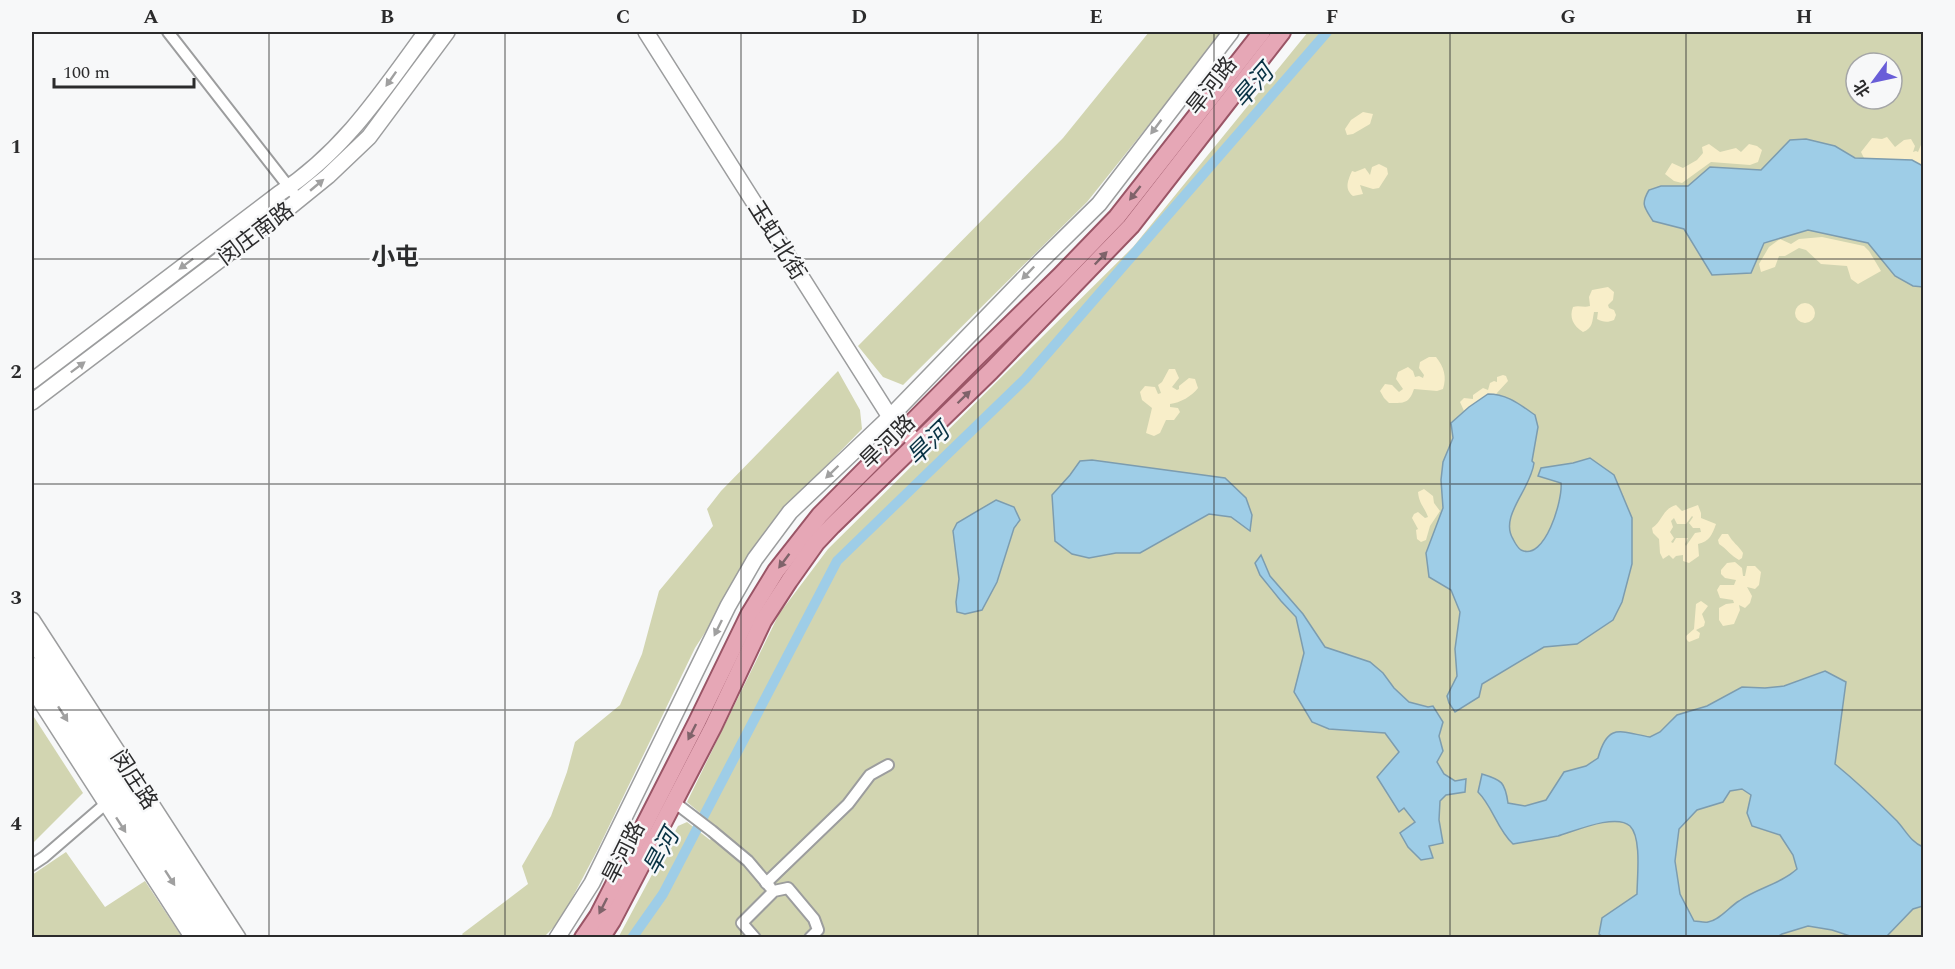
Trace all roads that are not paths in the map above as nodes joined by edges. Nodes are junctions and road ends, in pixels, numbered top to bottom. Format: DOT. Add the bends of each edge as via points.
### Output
graph roads {
  1 [pos="168,32"];
  2 [pos="426,32"];
  3 [pos="447,32"];
  4 [pos="646,32"];
  5 [pos="1231,32"];
  6 [pos="1262,32"];
  7 [pos="1282,32"];
  8 [pos="289,187"];
  9 [pos="298,200"];
  10 [pos="32,381"];
  11 [pos="32,402"];
  12 [pos="890,417"];
  13 [pos="904,430"];
  14 [pos="917,443"];
  15 [pos="826,520"];
  16 [pos="32,620"];
  17 [pos="32,640"];
  18 [pos="32,665"];
  19 [pos="32,688"];
  20 [pos="888,765"];
  21 [pos="111,799"];
  22 [pos="678,805"];
  23 [pos="32,865"];
  24 [pos="770,887"];
  25 [pos="193,938"];
  26 [pos="209,938"];
  27 [pos="225,938"];
  28 [pos="238,938"];
  29 [pos="557,938"];
  30 [pos="583,938"];
  31 [pos="601,938"];
  32 [pos="755,938"];
  33 [pos="810,938"];
  1 -- 8 [label="street"];
  2 -- 8 [label="street, 闵庄南路, one-way" via="361,120 324,159"];
  9 -- 3 [label="street, 闵庄南路, one-way" via="369,137"];
  4 -- 12 [label="street, 玉虹北街"];
  5 -- 12 [label="street, 旱河路, one-way" via="1099,204"];
  6 -- 13 [label="main road, 旱河路, one-way" via="1117,217"];
  14 -- 7 [label="main road, 旱河路, one-way" via="1131,226"];
  8 -- 9 [label="street"];
  8 -- 10 [label="street, 闵庄南路, one-way"];
  11 -- 9 [label="street, 闵庄南路, one-way"];
  12 -- 13 [label="street, 玉虹北街"];
  12 -- 29 [label="street, 旱河路, one-way" via="790,512 755,560 728,606 592,883"];
  13 -- 14 [label="street, 玉虹北街"];
  13 -- 15 [label="main road, 旱河路"];
  14 -- 15 [label="main road, 旱河路"];
  15 -- 22 [label="main road, 旱河路" via="816,543 763,621"];
  15 -- 30 [label="main road, 旱河路, one-way" via="776,571 749,615 698,722"];
  16 -- 28 [label="street, 闵庄路"];
  17 -- 27 [label="street, 闵庄路"];
  18 -- 21 [label="street, 闵庄路, one-way"];
  19 -- 21 [label="street, 闵庄路"];
  20 -- 24 [label="street" via="870,775"];
  21 -- 23 [label="street"];
  21 -- 25 [label="street, 闵庄路, one-way"];
  21 -- 26 [label="street, 闵庄路, one-way"];
  22 -- 24 [label="street" via="748,861"];
  22 -- 31 [label="main road, 旱河路"];
  24 -- 32 [label="street" via="742,922"];
  24 -- 33 [label="street" via="788,888 814,919 818,930"];
}
